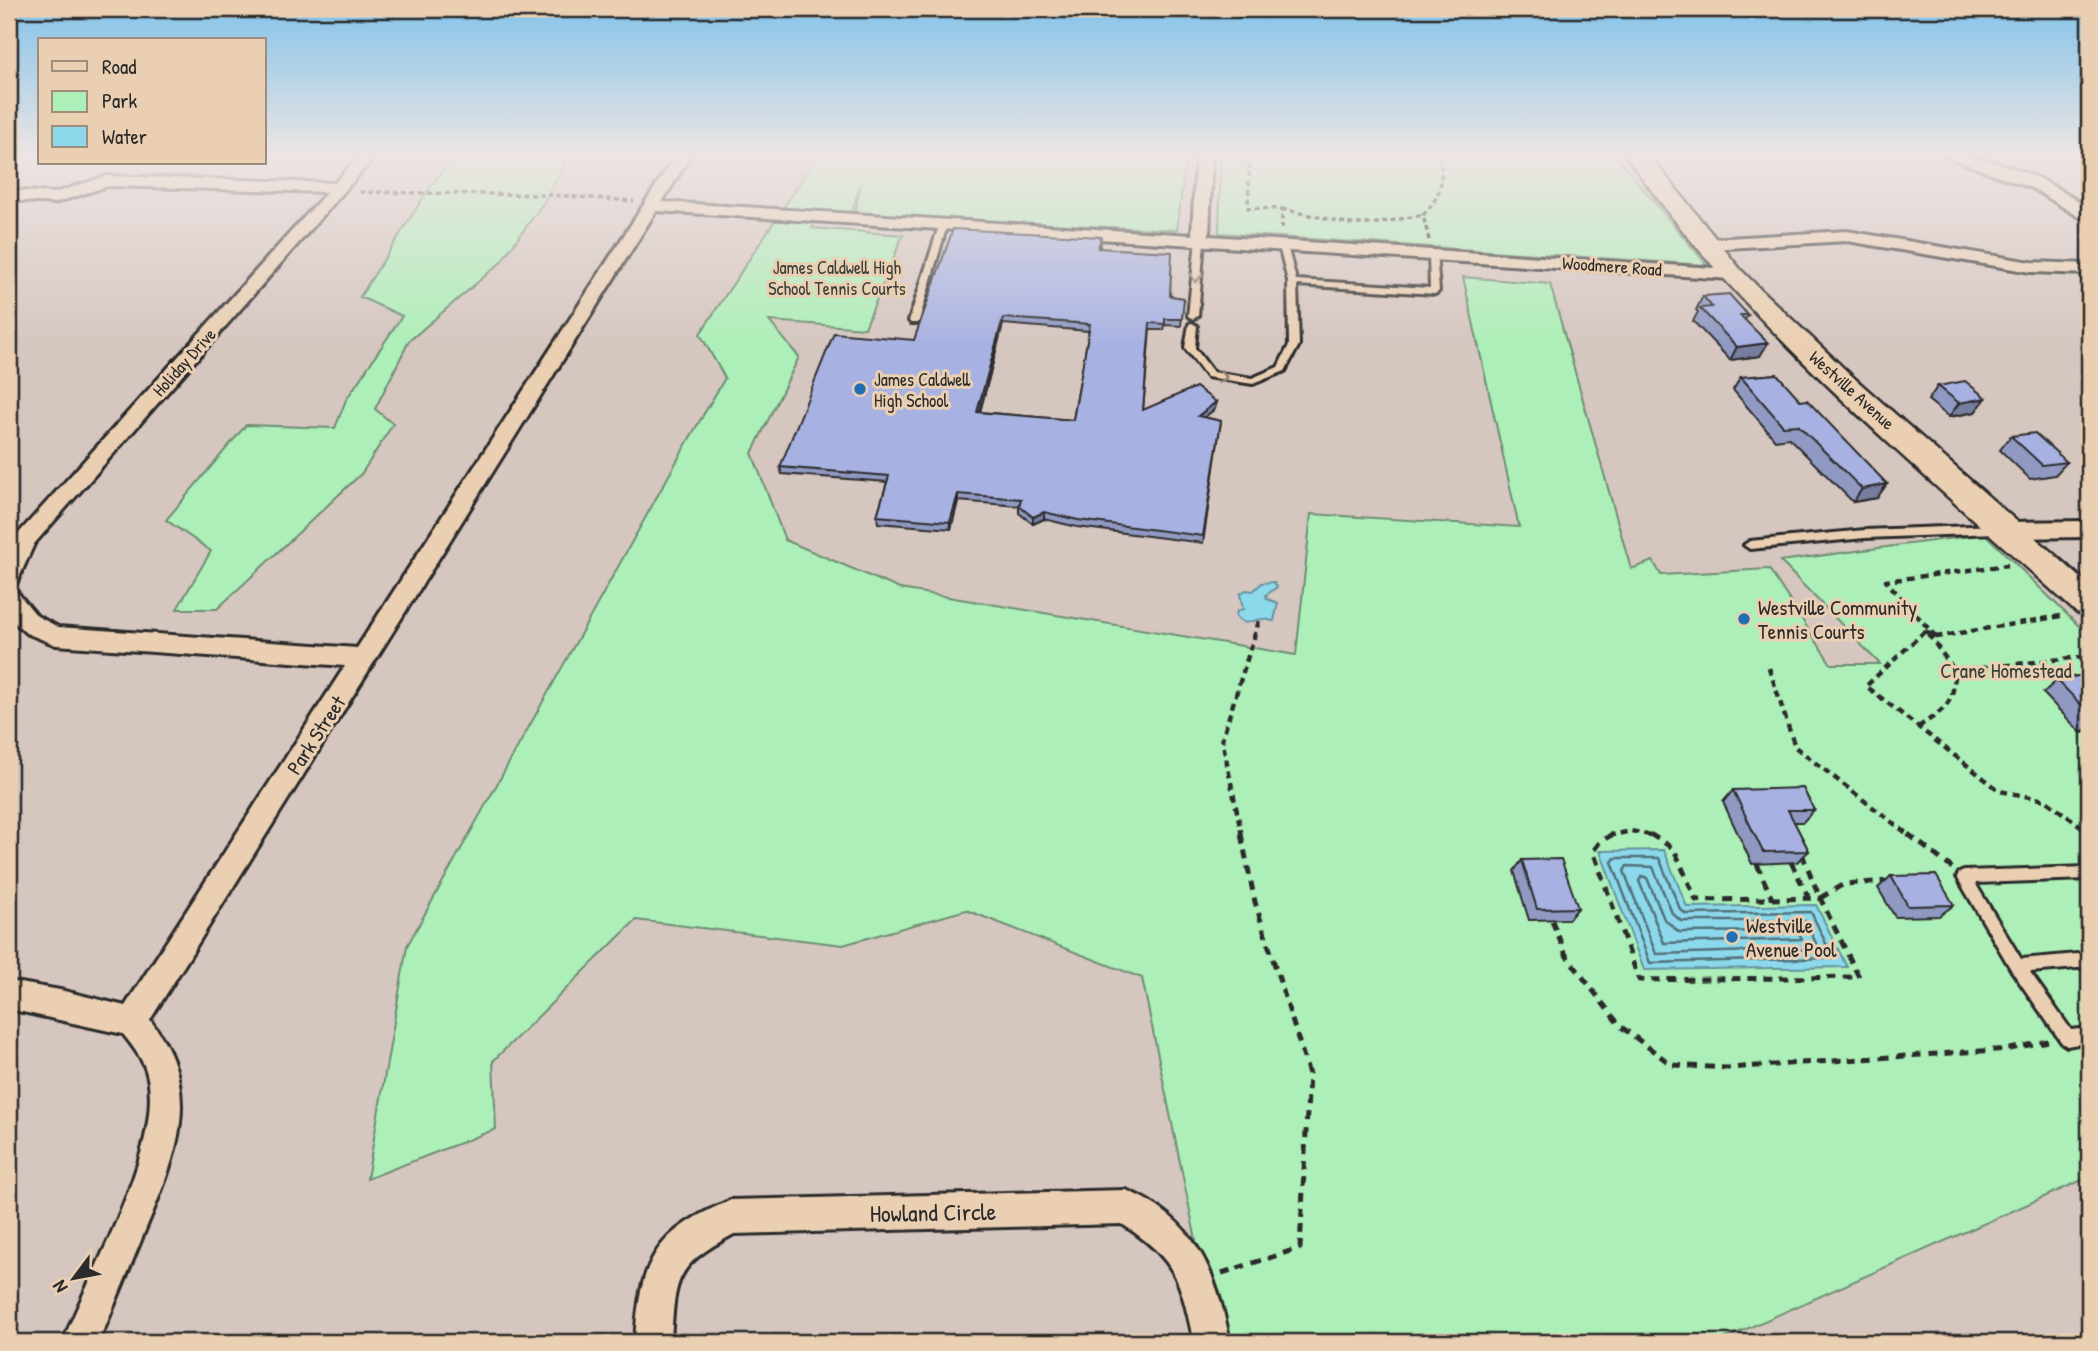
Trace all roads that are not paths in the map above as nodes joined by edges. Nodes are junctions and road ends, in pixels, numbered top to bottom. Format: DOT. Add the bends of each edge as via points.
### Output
graph roads {
  1 [pos="312,218"];
  2 [pos="642,218"];
  3 [pos="836,218"];
  4 [pos="1201,218"];
  5 [pos="1687,218"];
  6 [pos="943,225"];
  7 [pos="1200,241"];
  8 [pos="1708,244"];
  9 [pos="1283,246"];
  10 [pos="1433,254"];
  11 [pos="2089,269"];
  12 [pos="1731,274"];
  13 [pos="1292,282"];
  14 [pos="914,321"];
  15 [pos="2089,529"];
  16 [pos="2008,530"];
  17 [pos="1750,545"];
  18 [pos="14,548"];
  19 [pos="9,576"];
  20 [pos="9,598"];
  21 [pos="2089,604"];
  22 [pos="366,658"];
  23 [pos="2089,873"];
  24 [pos="2089,960"];
  25 [pos="2017,966"];
  26 [pos="9,995"];
  27 [pos="132,1023"];
  28 [pos="2089,1035"];
  29 [pos="81,1342"];
  30 [pos="653,1342"];
  31 [pos="1212,1342"];
  1 -- 18 [label="street, Holiday Drive"];
  2 -- 22 [label="street, Park Street"];
  3 -- 6 [label="street, Woodmere Road"];
  4 -- 7 [label="street"];
  5 -- 8 [label="street, Westville Avenue"];
  6 -- 7 [label="street, Woodmere Road"];
  6 -- 14 [label="lane"];
  7 -- 9 [label="street, Woodmere Road"];
  7 -- 13 [label="lane, one-way" via="1190,348 1210,375 1253,381 1282,369 1294,345"];
  8 -- 11 [label="street" via="1847,236 2031,267"];
  8 -- 12 [label="street, Westville Avenue"];
  9 -- 10 [label="street, Woodmere Road"];
  9 -- 13 [label="lane"];
  10 -- 12 [label="street, Woodmere Road"];
  10 -- 13 [label="lane" via="1435,291"];
  12 -- 16 [label="street, Westville Avenue" via="1843,383"];
  15 -- 16 [label="street"];
  16 -- 17 [label="lane" via="1865,534"];
  16 -- 21 [label="street, Westville Avenue"];
  18 -- 19 [label="street, Holiday Drive"];
  20 -- 22 [label="street" via="18,615 33,628 56,636"];
  22 -- 27 [label="street, Park Street"];
  23 -- 25 [label="lane" via="1964,877"];
  24 -- 25 [label="lane"];
  25 -- 28 [label="lane" via="2067,1038"];
  26 -- 27 [label="street"];
  27 -- 29 [label="street" via="153,1047 159,1062 166,1094 163,1133 150,1176"];
  30 -- 31 [label="street, Howland Circle" via="656,1297 664,1270 681,1247 731,1217 1126,1208 1159,1227 1181,1247 1198,1280"];
}
